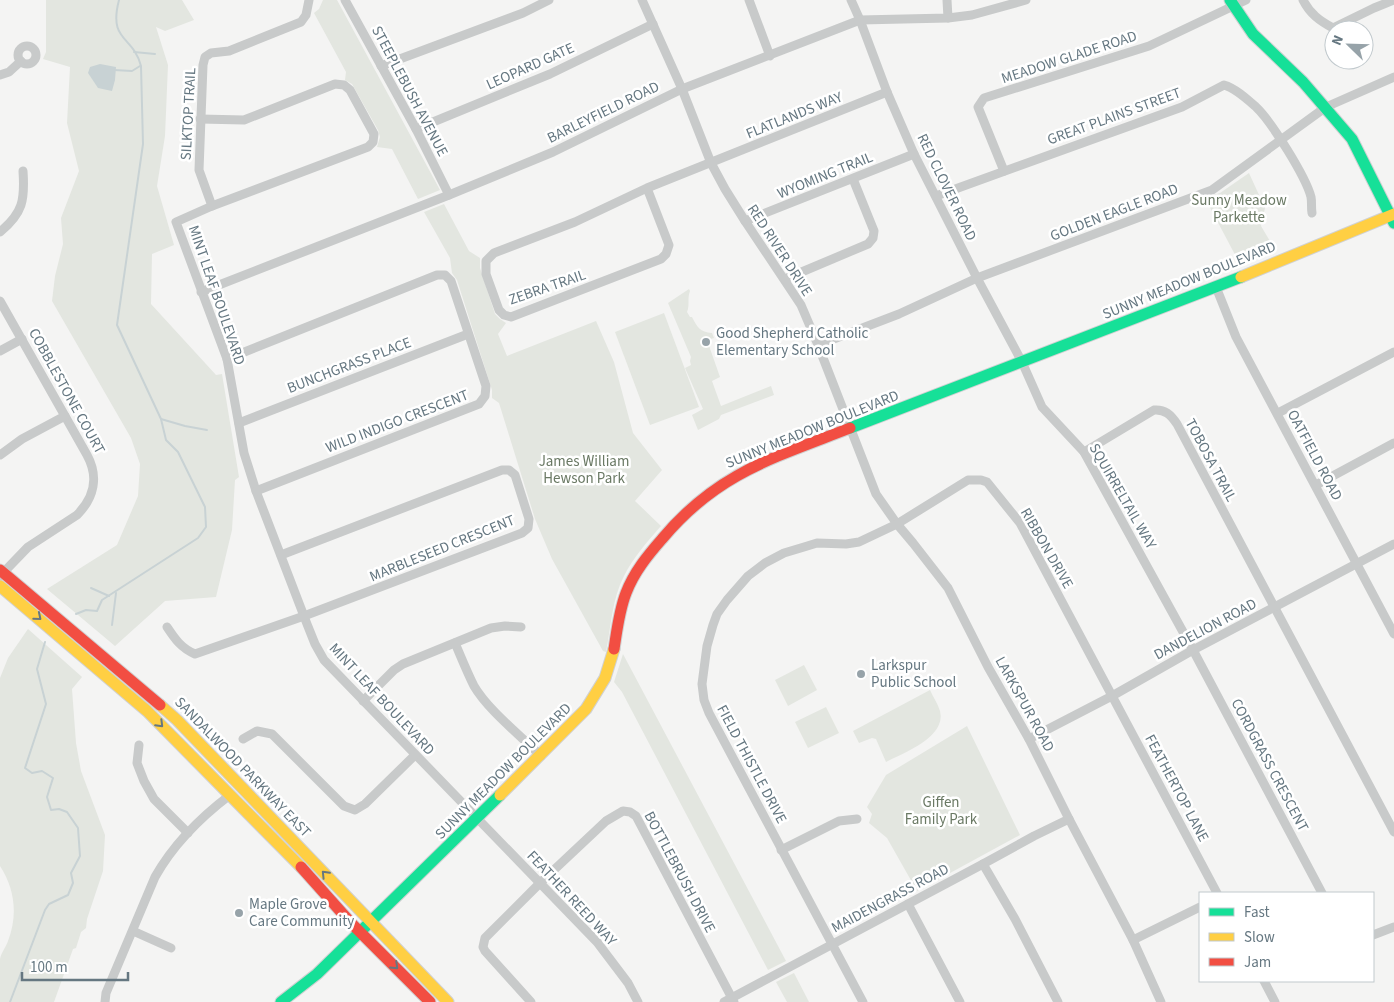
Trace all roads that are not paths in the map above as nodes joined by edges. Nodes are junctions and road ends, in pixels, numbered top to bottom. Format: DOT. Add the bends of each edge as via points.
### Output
graph roads {
  1 [pos="309,0"];
  2 [pos="357,0"];
  3 [pos="549,0"];
  4 [pos="642,0"];
  5 [pos="749,0"];
  6 [pos="851,0"];
  7 [pos="948,0"];
  8 [pos="1026,0"];
  9 [pos="1246,0"];
  10 [pos="1303,0"];
  11 [pos="1394,0"];
  12 [pos="346,2"];
  13 [pos="1232,3"];
  14 [pos="948,18"];
  15 [pos="860,20"];
  16 [pos="653,24"];
  17 [pos="770,56"];
  18 [pos="20,61"];
  19 [pos="381,66"];
  20 [pos="0,75"];
  21 [pos="1394,77"];
  22 [pos="682,89"];
  23 [pos="887,92"];
  24 [pos="1326,107"];
  25 [pos="200,119"];
  26 [pos="416,129"];
  27 [pos="1280,140"];
  28 [pos="914,154"];
  29 [pos="711,163"];
  30 [pos="23,171"];
  31 [pos="1004,171"];
  32 [pos="853,179"];
  33 [pos="647,188"];
  34 [pos="449,195"];
  35 [pos="936,196"];
  36 [pos="212,206"];
  37 [pos="1312,212"];
  38 [pos="1392,217"];
  39 [pos="745,221"];
  40 [pos="0,232"];
  41 [pos="977,278"];
  42 [pos="785,279"];
  43 [pos="1216,287"];
  44 [pos="201,292"];
  45 [pos="0,301"];
  46 [pos="468,334"];
  47 [pos="22,339"];
  48 [pos="818,346"];
  49 [pos="0,351"];
  50 [pos="1394,352"];
  51 [pos="227,359"];
  52 [pos="1022,362"];
  53 [pos="1278,413"];
  54 [pos="65,416"];
  55 [pos="239,423"];
  56 [pos="850,428"];
  57 [pos="1394,443"];
  58 [pos="1084,452"];
  59 [pos="0,455"];
  60 [pos="1316,485"];
  61 [pos="256,491"];
  62 [pos="897,524"];
  63 [pos="1394,544"];
  64 [pos="281,555"];
  65 [pos="1358,563"];
  66 [pos="1,573"];
  67 [pos="0,586"];
  68 [pos="1274,607"];
  69 [pos="304,616"];
  70 [pos="167,627"];
  71 [pos="520,627"];
  72 [pos="1394,634"];
  73 [pos="455,643"];
  74 [pos="1193,650"];
  75 [pos="1112,696"];
  76 [pos="363,701"];
  77 [pos="1029,738"];
  78 [pos="243,739"];
  79 [pos="139,745"];
  80 [pos="415,755"];
  81 [pos="541,756"];
  82 [pos="230,795"];
  83 [pos="477,818"];
  84 [pos="857,819"];
  85 [pos="1069,819"];
  86 [pos="1394,832"];
  87 [pos="188,833"];
  88 [pos="781,850"];
  89 [pos="983,864"];
  90 [pos="540,883"];
  91 [pos="1216,892"];
  92 [pos="1321,892"];
  93 [pos="908,904"];
  94 [pos="1199,907"];
  95 [pos="371,921"];
  96 [pos="1394,927"];
  97 [pos="133,931"];
  98 [pos="360,932"];
  99 [pos="1374,935"];
  100 [pos="1133,940"];
  101 [pos="832,945"];
  102 [pos="171,948"];
  103 [pos="1265,982"];
  104 [pos="730,1001"];
  105 [pos="105,1002"];
  106 [pos="281,1002"];
  107 [pos="430,1002"];
  108 [pos="448,1002"];
  109 [pos="531,1002"];
  110 [pos="638,1002"];
  111 [pos="863,1002"];
  112 [pos="960,1002"];
  113 [pos="1058,1002"];
  114 [pos="1161,1002"];
  115 [pos="1275,1002"];
  1 -- 25 [label="street, SILKTOP TRAIL" via="301,22 229,51 205,57"];
  2 -- 12 [label="street"];
  3 -- 19 [label="street" via="523,13"];
  4 -- 16 [label="street, RED RIVER DRIVE"];
  5 -- 17 [label="street"];
  6 -- 15 [label="street, RED CLOVER ROAD"];
  7 -- 14 [label="street"];
  8 -- 14 [label="street, BARLEYFIELD ROAD"];
  9 -- 13 [label="street"];
  10 -- 11 [label="street" via="1317,20 1333,28"];
  12 -- 19 [label="street, STEEPLEBUSH AVENUE"];
  13 -- 24 [label="street" via="1253,34"];
  13 -- 31 [label="street, MEADOW GLADE ROAD" via="1148,46 984,98 978,107"];
  14 -- 15 [label="street, BARLEYFIELD ROAD"];
  15 -- 17 [label="street, BARLEYFIELD ROAD"];
  15 -- 23 [label="street, RED CLOVER ROAD"];
  16 -- 22 [label="street, RED RIVER DRIVE"];
  16 -- 26 [label="street, LEOPARD GATE" via="550,74"];
  17 -- 22 [label="street, BARLEYFIELD ROAD"];
  18 -- 20 [label="street" via="9,72"];
  19 -- 26 [label="street, STEEPLEBUSH AVENUE"];
  21 -- 24 [label="street, GOLDEN EAGLE ROAD"];
  22 -- 29 [label="street, RED RIVER DRIVE"];
  22 -- 34 [label="street, BARLEYFIELD ROAD" via="554,152"];
  23 -- 28 [label="street, RED CLOVER ROAD"];
  23 -- 29 [label="street, FLATLANDS WAY"];
  24 -- 27 [label="street, GOLDEN EAGLE ROAD"];
  24 -- 38 [label="street" via="1352,139"];
  25 -- 36 [label="street, SILKTOP TRAIL" via="199,170"];
  25 -- 36 [label="street, MINT LEAF BOULEVARD" via="244,120 335,84 350,90 374,134 368,147"];
  26 -- 34 [label="street, STEEPLEBUSH AVENUE"];
  27 -- 31 [label="street, GREAT PLAINS STREET" via="1257,108 1224,85 1182,108"];
  27 -- 37 [label="street" via="1305,180"];
  27 -- 41 [label="street, GOLDEN EAGLE ROAD" via="1212,190"];
  28 -- 32 [label="street, WYOMING TRAIL"];
  28 -- 35 [label="street, RED CLOVER ROAD"];
  29 -- 33 [label="street, ZEBRA TRAIL"];
  29 -- 39 [label="street, RED RIVER DRIVE"];
  30 -- 40 [label="street" via="24,192 19,211"];
  31 -- 35 [label="street, GREAT PLAINS STREET"];
  32 -- 39 [label="street, WYOMING TRAIL"];
  32 -- 42 [label="street" via="874,231 873,238 868,244"];
  33 -- 33 [label="street, ZEBRA TRAIL" via="575,222 494,253 486,261 486,274 498,310 511,317 661,259 669,245"];
  34 -- 44 [label="street, BARLEYFIELD ROAD"];
  35 -- 41 [label="street, RED CLOVER ROAD"];
  36 -- 44 [label="street, MINT LEAF BOULEVARD" via="176,222"];
  38 -- 43 [label="street, SUNNY MEADOW BOULEVARD"];
  39 -- 42 [label="street, RED RIVER DRIVE"];
  41 -- 48 [label="street, GOLDEN EAGLE ROAD"];
  41 -- 52 [label="street, RED CLOVER ROAD"];
  42 -- 48 [label="street, RED RIVER DRIVE" via="801,304"];
  43 -- 52 [label="street, SUNNY MEADOW BOULEVARD"];
  43 -- 53 [label="street, OATFIELD ROAD" via="1236,337"];
  44 -- 51 [label="street, MINT LEAF BOULEVARD"];
  45 -- 47 [label="street, COBBLESTONE COURT"];
  46 -- 51 [label="street, WILD INDIGO CRESCENT" via="451,281 437,275"];
  46 -- 55 [label="street, BUNCHGRASS PLACE"];
  46 -- 61 [label="street, WILD INDIGO CRESCENT" via="486,386 485,396 479,404"];
  47 -- 49 [label="street"];
  47 -- 54 [label="street, COBBLESTONE COURT"];
  48 -- 56 [label="street, RED RIVER DRIVE"];
  50 -- 53 [label="street"];
  51 -- 55 [label="street, MINT LEAF BOULEVARD"];
  52 -- 56 [label="street, SUNNY MEADOW BOULEVARD"];
  52 -- 58 [label="street, SQUIRRELTAIL WAY" via="1042,407"];
  53 -- 60 [label="street, OATFIELD ROAD"];
  54 -- 59 [label="street"];
  54 -- 66 [label="street, COBBLESTONE COURT" via="90,461 94,477 90,496 77,515 28,547"];
  55 -- 61 [label="street, MINT LEAF BOULEVARD"];
  56 -- 62 [label="street, LARKSPUR ROAD" via="876,494"];
  56 -- 81 [label="street, SUNNY MEADOW BOULEVARD" via="742,471 703,496 681,516 644,559 630,583 621,609 610,667 595,698"];
  57 -- 60 [label="street"];
  58 -- 68 [label="street, TOBOSA TRAIL" via="1154,410 1170,414"];
  58 -- 74 [label="street, SQUIRRELTAIL WAY"];
  60 -- 65 [label="street, OATFIELD ROAD"];
  61 -- 64 [label="street, MINT LEAF BOULEVARD"];
  62 -- 75 [label="street, RIBBON DRIVE" via="968,480 987,482 1020,523"];
  62 -- 77 [label="street, LARKSPUR ROAD" via="948,588"];
  62 -- 88 [label="street, FIELD THISTLE DRIVE" via="859,542 817,543 784,553 765,563 748,576 727,600 713,625 702,684 704,700"];
  63 -- 65 [label="street, DANDELION ROAD"];
  64 -- 69 [label="street, MINT LEAF BOULEVARD"];
  64 -- 69 [label="street, MARBLESEED CRESCENT" via="502,470 515,474 529,519 528,528 522,533"];
  65 -- 68 [label="street, DANDELION ROAD"];
  65 -- 72 [label="street, OATFIELD ROAD"];
  95 -- 66 [label="street, SANDALWOOD PARKWAY EAST, one-way" via="177,720"];
  67 -- 82 [label="street, SANDALWOOD PARKWAY EAST, one-way" via="148,711"];
  68 -- 74 [label="street, DANDELION ROAD"];
  68 -- 86 [label="street"];
  69 -- 70 [label="street" via="195,654 179,645"];
  69 -- 76 [label="street, MINT LEAF BOULEVARD" via="320,654"];
  71 -- 73 [label="street" via="491,628"];
  73 -- 76 [label="street" via="403,664"];
  73 -- 81 [label="street" via="478,691"];
  74 -- 75 [label="street, DANDELION ROAD"];
  74 -- 92 [label="street, CORDGRASS CRESCENT"];
  75 -- 77 [label="street, DANDELION ROAD"];
  75 -- 91 [label="street, FEATHERTOP LANE"];
  76 -- 80 [label="street, MINT LEAF BOULEVARD"];
  77 -- 85 [label="street, LARKSPUR ROAD"];
  78 -- 80 [label="street" via="257,731 272,734 344,806 355,810"];
  79 -- 87 [label="street" via="137,763 154,799"];
  80 -- 83 [label="street, MINT LEAF BOULEVARD"];
  81 -- 83 [label="street, SUNNY MEADOW BOULEVARD"];
  82 -- 87 [label="street"];
  82 -- 98 [label="street, SANDALWOOD PARKWAY EAST"];
  83 -- 90 [label="street, FEATHER REED WAY"];
  83 -- 95 [label="street, SUNNY MEADOW BOULEVARD"];
  84 -- 88 [label="street" via="839,821"];
  85 -- 89 [label="street, MAIDENGRASS ROAD"];
  85 -- 100 [label="street, LARKSPUR ROAD"];
  87 -- 97 [label="street" via="164,860"];
  88 -- 101 [label="street, FIELD THISTLE DRIVE"];
  89 -- 93 [label="street, MAIDENGRASS ROAD"];
  89 -- 113 [label="street"];
  90 -- 104 [label="street, BOTTLEBRUSH DRIVE" via="606,821 623,811 630,812 636,816"];
  90 -- 109 [label="street" via="485,938 483,947"];
  90 -- 110 [label="street, FEATHER REED WAY" via="597,942"];
  93 -- 101 [label="street, MAIDENGRASS ROAD"];
  93 -- 112 [label="street"];
  94 -- 100 [label="street"];
  95 -- 98 [label="street, SUNNY MEADOW BOULEVARD"];
  95 -- 108 [label="street, SANDALWOOD PARKWAY EAST"];
  96 -- 99 [label="street"];
  97 -- 102 [label="street"];
  97 -- 105 [label="street"];
  98 -- 106 [label="street, SUNNY MEADOW BOULEVARD" via="317,974"];
  98 -- 107 [label="street, SANDALWOOD PARKWAY EAST, one-way"];
  100 -- 114 [label="street, LARKSPUR ROAD"];
  101 -- 104 [label="street, MAIDENGRASS ROAD"];
  101 -- 111 [label="street, FIELD THISTLE DRIVE"];
  103 -- 115 [label="street"];
}
